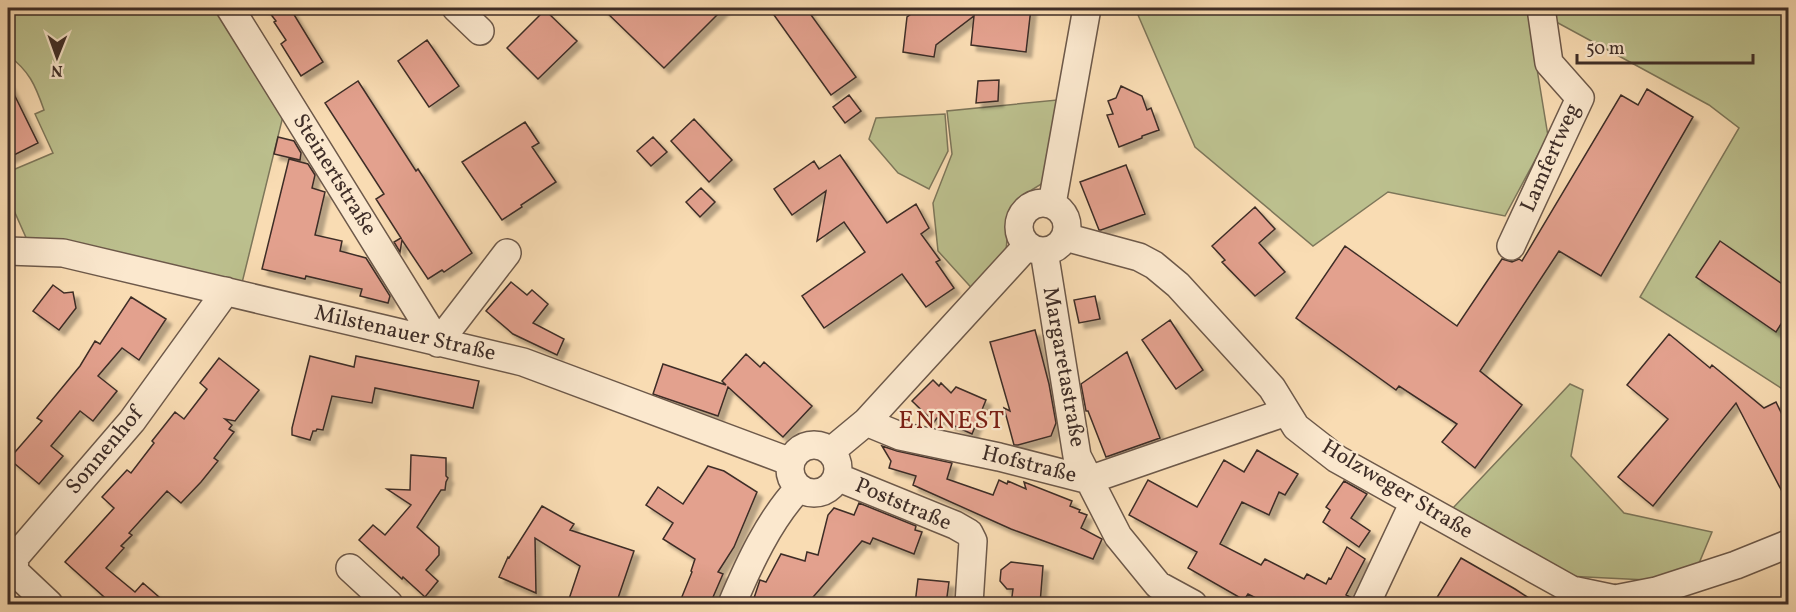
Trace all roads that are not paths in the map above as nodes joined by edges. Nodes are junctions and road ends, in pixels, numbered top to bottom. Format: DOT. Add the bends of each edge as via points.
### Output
graph roads {
  1 [pos="230,8"];
  2 [pos="456,8"];
  3 [pos="1087,8"];
  4 [pos="1541,8"];
  5 [pos="480,31"];
  6 [pos="1052,204"];
  7 [pos="1045,245"];
  8 [pos="1511,246"];
  9 [pos="8,251"];
  10 [pos="507,253"];
  11 [pos="226,291"];
  12 [pos="438,343"];
  13 [pos="1286,412"];
  14 [pos="866,422"];
  15 [pos="831,451"];
  16 [pos="795,475"];
  17 [pos="837,477"];
  18 [pos="1089,480"];
  19 [pos="1414,502"];
  20 [pos="1788,544"];
  21 [pos="350,568"];
  22 [pos="1153,595"];
  23 [pos="49,604"];
  24 [pos="389,604"];
  25 [pos="732,604"];
  26 [pos="969,604"];
  27 [pos="1193,604"];
  28 [pos="1366,604"];
  1 -- 12 [label="street, Steinertstraße"];
  2 -- 5 [label="street"];
  3 -- 6 [label="street"];
  4 -- 8 [label="street, Lamfertweg" via="1549,63 1580,98"];
  6 -- 7 [label="street" via="1063,212 1067,224"];
  6 -- 7 [label="street" via="1035,204 1022,214 1019,231"];
  7 -- 13 [label="street, Holzweger Straße" via="1139,257 1154,265 1178,285 1272,388"];
  7 -- 14 [label="street"];
  7 -- 18 [label="street, Margaretastraße" via="1077,456"];
  9 -- 11 [label="street, Milstenauer Straße" via="63,253"];
  10 -- 12 [label="street"];
  11 -- 12 [label="street, Milstenauer Straße"];
  11 -- 23 [label="street, Sonnenhof" via="132,421 15,556 14,571"];
  12 -- 16 [label="street, Milstenauer Straße" via="523,362"];
  13 -- 18 [label="street, Hofstraße"];
  13 -- 19 [label="street, Holzweger Straße" via="1296,428 1337,459"];
  14 -- 15 [label="street"];
  14 -- 18 [label="street, Hofstraße" via="900,436"];
  15 -- 16 [label="street" via="822,446 803,447 795,454"];
  15 -- 17 [label="street" via="836,459"];
  16 -- 17 [label="street" via="813,493 828,489"];
  16 -- 25 [label="street"];
  17 -- 26 [label="street, Poststraße" via="969,533 973,541"];
  18 -- 22 [label="street, Hofstraße"];
  19 -- 20 [label="street, Holzweger Straße" via="1572,590 1615,599 1666,588"];
  19 -- 28 [label="street"];
  21 -- 24 [label="street"];
  22 -- 27 [label="street"];
}
